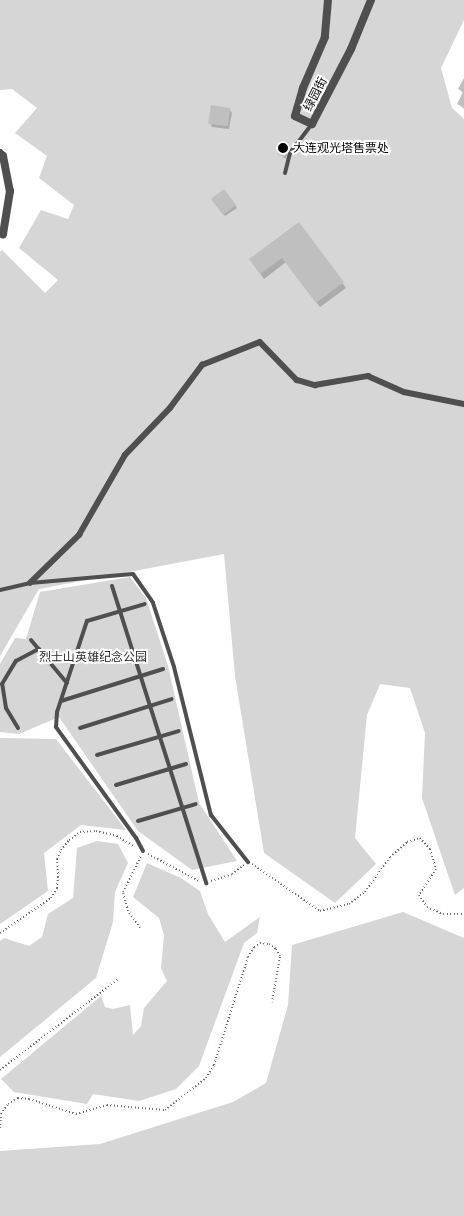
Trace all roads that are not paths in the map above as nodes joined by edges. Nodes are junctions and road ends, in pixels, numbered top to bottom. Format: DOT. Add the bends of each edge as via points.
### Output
graph roads {
  1 [pos="328,0"];
  2 [pos="371,0"];
  3 [pos="312,124"];
  4 [pos="0,153"];
  5 [pos="285,173"];
  6 [pos="3,234"];
  7 [pos="464,404"];
  8 [pos="30,583"];
  9 [pos="112,586"];
  10 [pos="0,590"];
  11 [pos="145,604"];
  12 [pos="120,611"];
  13 [pos="31,640"];
  14 [pos="39,649"];
  15 [pos="164,669"];
  16 [pos="141,676"];
  17 [pos="66,682"];
  18 [pos="172,699"];
  19 [pos="60,701"];
  20 [pos="150,706"];
  21 [pos="18,728"];
  22 [pos="80,728"];
  23 [pos="179,731"];
  24 [pos="160,736"];
  25 [pos="97,754"];
  26 [pos="186,764"];
  27 [pos="170,768"];
  28 [pos="116,785"];
  29 [pos="196,804"];
  30 [pos="182,808"];
  31 [pos="138,821"];
  32 [pos="143,851"];
  33 [pos="248,862"];
  34 [pos="206,883"];
  1 -- 3 [label="street, 绿园街" via="326,37 303,88 295,116"];
  2 -- 3 [label="street, 绿园街" via="351,49"];
  3 -- 5 [label="lane" via="290,153"];
  4 -- 6 [label="street" via="10,191"];
  7 -- 8 [label="street" via="404,392 368,376 315,384 297,380 260,342 202,365 170,408 125,456 80,535"];
  8 -- 10 [label="lane"];
  8 -- 33 [label="lane" via="133,574 154,603 174,667 211,815"];
  9 -- 12 [label="lane"];
  11 -- 12 [label="lane"];
  12 -- 16 [label="lane"];
  12 -- 17 [label="lane" via="86,621"];
  13 -- 14 [label="lane"];
  14 -- 17 [label="lane"];
  14 -- 21 [label="lane" via="16,661 2,684 6,708"];
  15 -- 16 [label="lane"];
  16 -- 19 [label="lane"];
  16 -- 20 [label="lane"];
  17 -- 19 [label="lane"];
  18 -- 20 [label="lane"];
  19 -- 32 [label="lane" via="56,727"];
  20 -- 22 [label="lane"];
  20 -- 24 [label="lane"];
  23 -- 24 [label="lane"];
  24 -- 25 [label="lane"];
  24 -- 27 [label="lane"];
  26 -- 27 [label="lane"];
  27 -- 28 [label="lane"];
  27 -- 30 [label="lane"];
  29 -- 30 [label="lane"];
  30 -- 31 [label="lane"];
  30 -- 34 [label="lane"];
}
